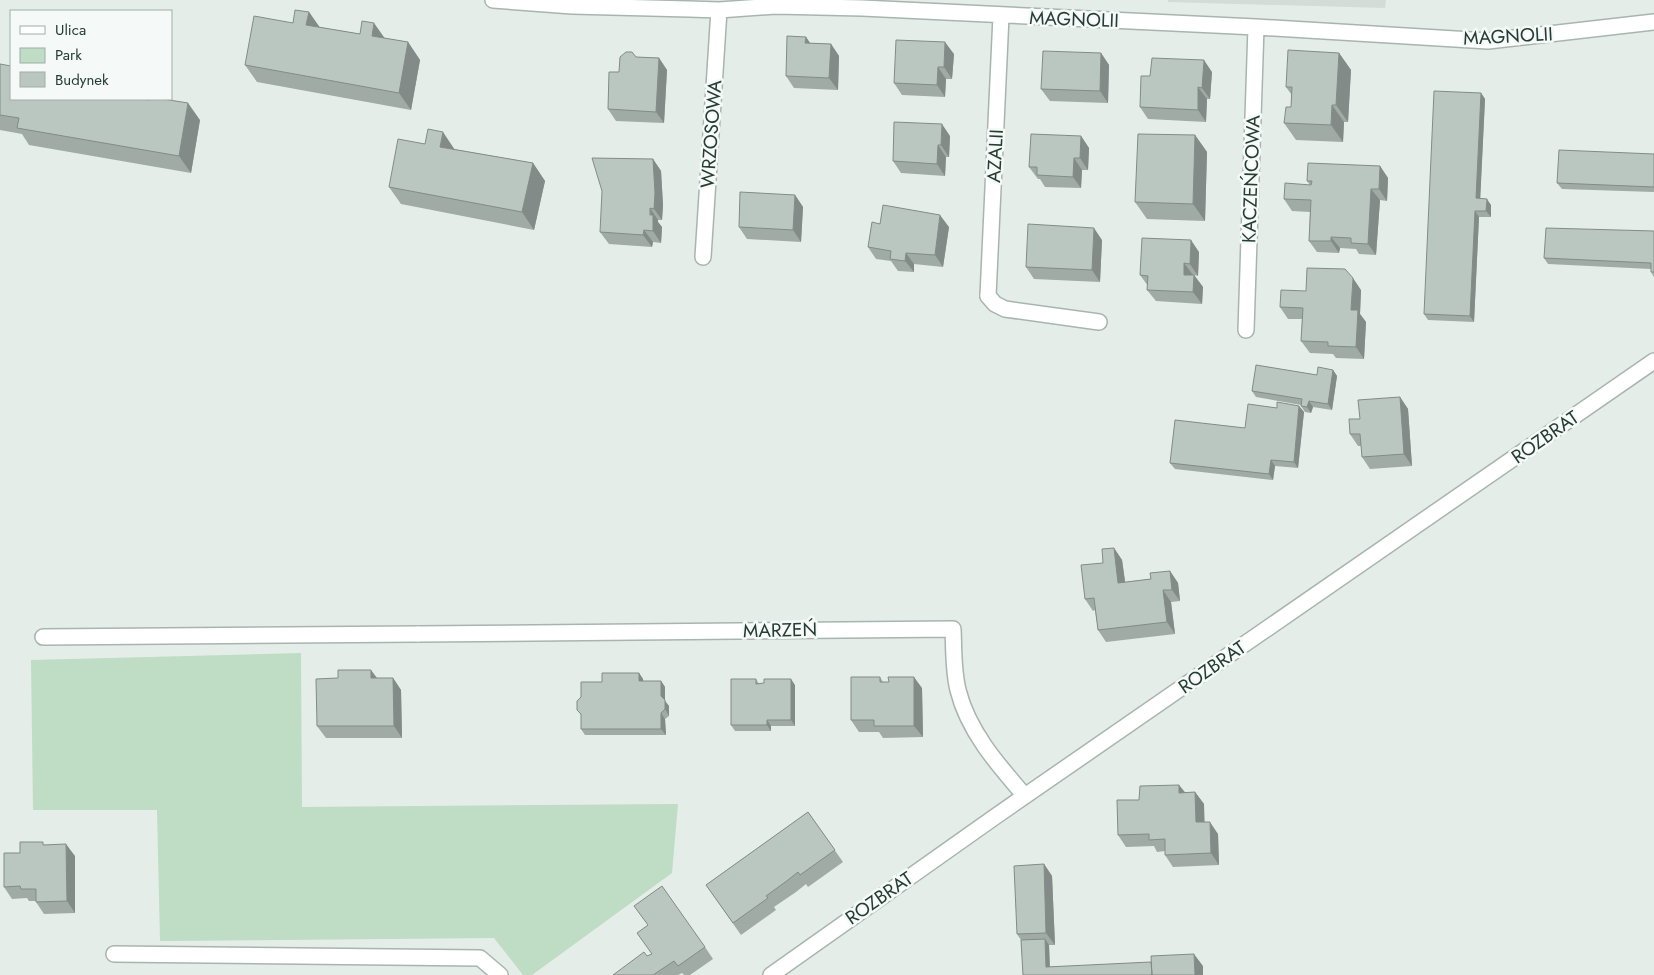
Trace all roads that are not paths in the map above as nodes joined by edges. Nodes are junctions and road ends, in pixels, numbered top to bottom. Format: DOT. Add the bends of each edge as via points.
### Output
graph roads {
  1 [pos="492,0"];
  2 [pos="719,10"];
  3 [pos="1001,16"];
  4 [pos="1654,22"];
  5 [pos="1256,27"];
  6 [pos="703,257"];
  7 [pos="1099,322"];
  8 [pos="1246,330"];
  9 [pos="1654,361"];
  10 [pos="44,637"];
  11 [pos="1025,796"];
  12 [pos="114,954"];
  13 [pos="500,975"];
  14 [pos="771,975"];
  1 -- 2 [label="street, MAGNOLII"];
  2 -- 3 [label="street, MAGNOLII" via="785,6"];
  2 -- 6 [label="street, WRZOSOWA"];
  3 -- 5 [label="street, MAGNOLII"];
  3 -- 7 [label="street, AZALII" via="988,296 1005,309"];
  4 -- 5 [label="street, MAGNOLII" via="1488,41"];
  5 -- 8 [label="street, KACZEŃCOWA"];
  9 -- 11 [label="street, ROZBRAT"];
  10 -- 11 [label="street, MARZEŃ" via="953,629 955,670 963,708 984,744"];
  11 -- 14 [label="street, ROZBRAT"];
  12 -- 13 [label="street" via="480,958"];
}
